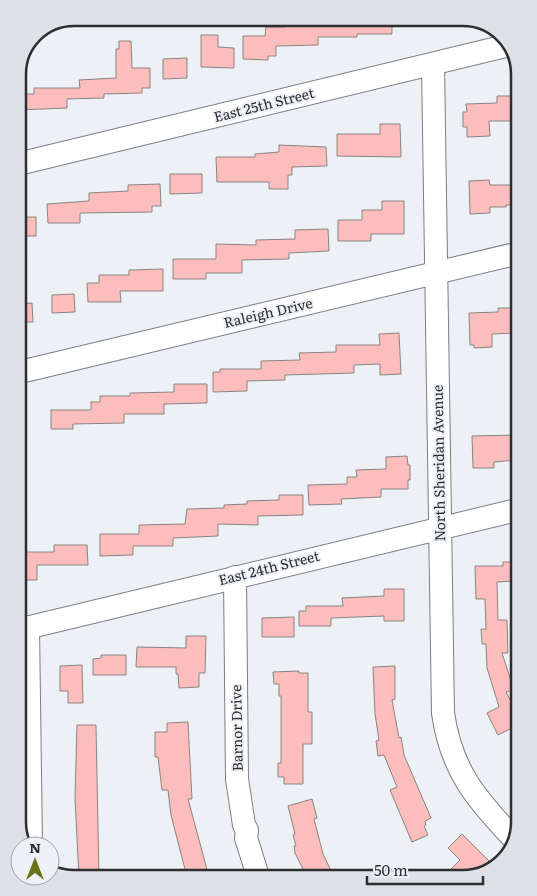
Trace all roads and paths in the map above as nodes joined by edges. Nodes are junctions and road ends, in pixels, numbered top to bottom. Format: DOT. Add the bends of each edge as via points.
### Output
graph roads {
  1 [pos="502,47"];
  2 [pos="432,64"];
  3 [pos="26,162"];
  4 [pos="511,255"];
  5 [pos="436,273"];
  6 [pos="26,371"];
  7 [pos="511,511"];
  8 [pos="440,528"];
  9 [pos="235,577"];
  10 [pos="26,628"];
  11 [pos="26,659"];
  12 [pos="509,833"];
  13 [pos="32,836"];
  14 [pos="256,870"];
  1 -- 2 [label="street, East 25th Street"];
  2 -- 3 [label="street, East 25th Street"];
  2 -- 5 [label="street, North Sheridan Avenue"];
  4 -- 5 [label="street, Raleigh Drive"];
  5 -- 6 [label="street, Raleigh Drive"];
  5 -- 8 [label="street, North Sheridan Avenue"];
  7 -- 8 [label="street, East 24th Street"];
  8 -- 9 [label="street, East 24th Street"];
  8 -- 12 [label="street, North Sheridan Avenue" via="445,728 467,783"];
  9 -- 10 [label="street, East 24th Street"];
  9 -- 14 [label="street, Barnor Drive" via="237,779 242,819"];
  11 -- 13 [label="street"];
}
